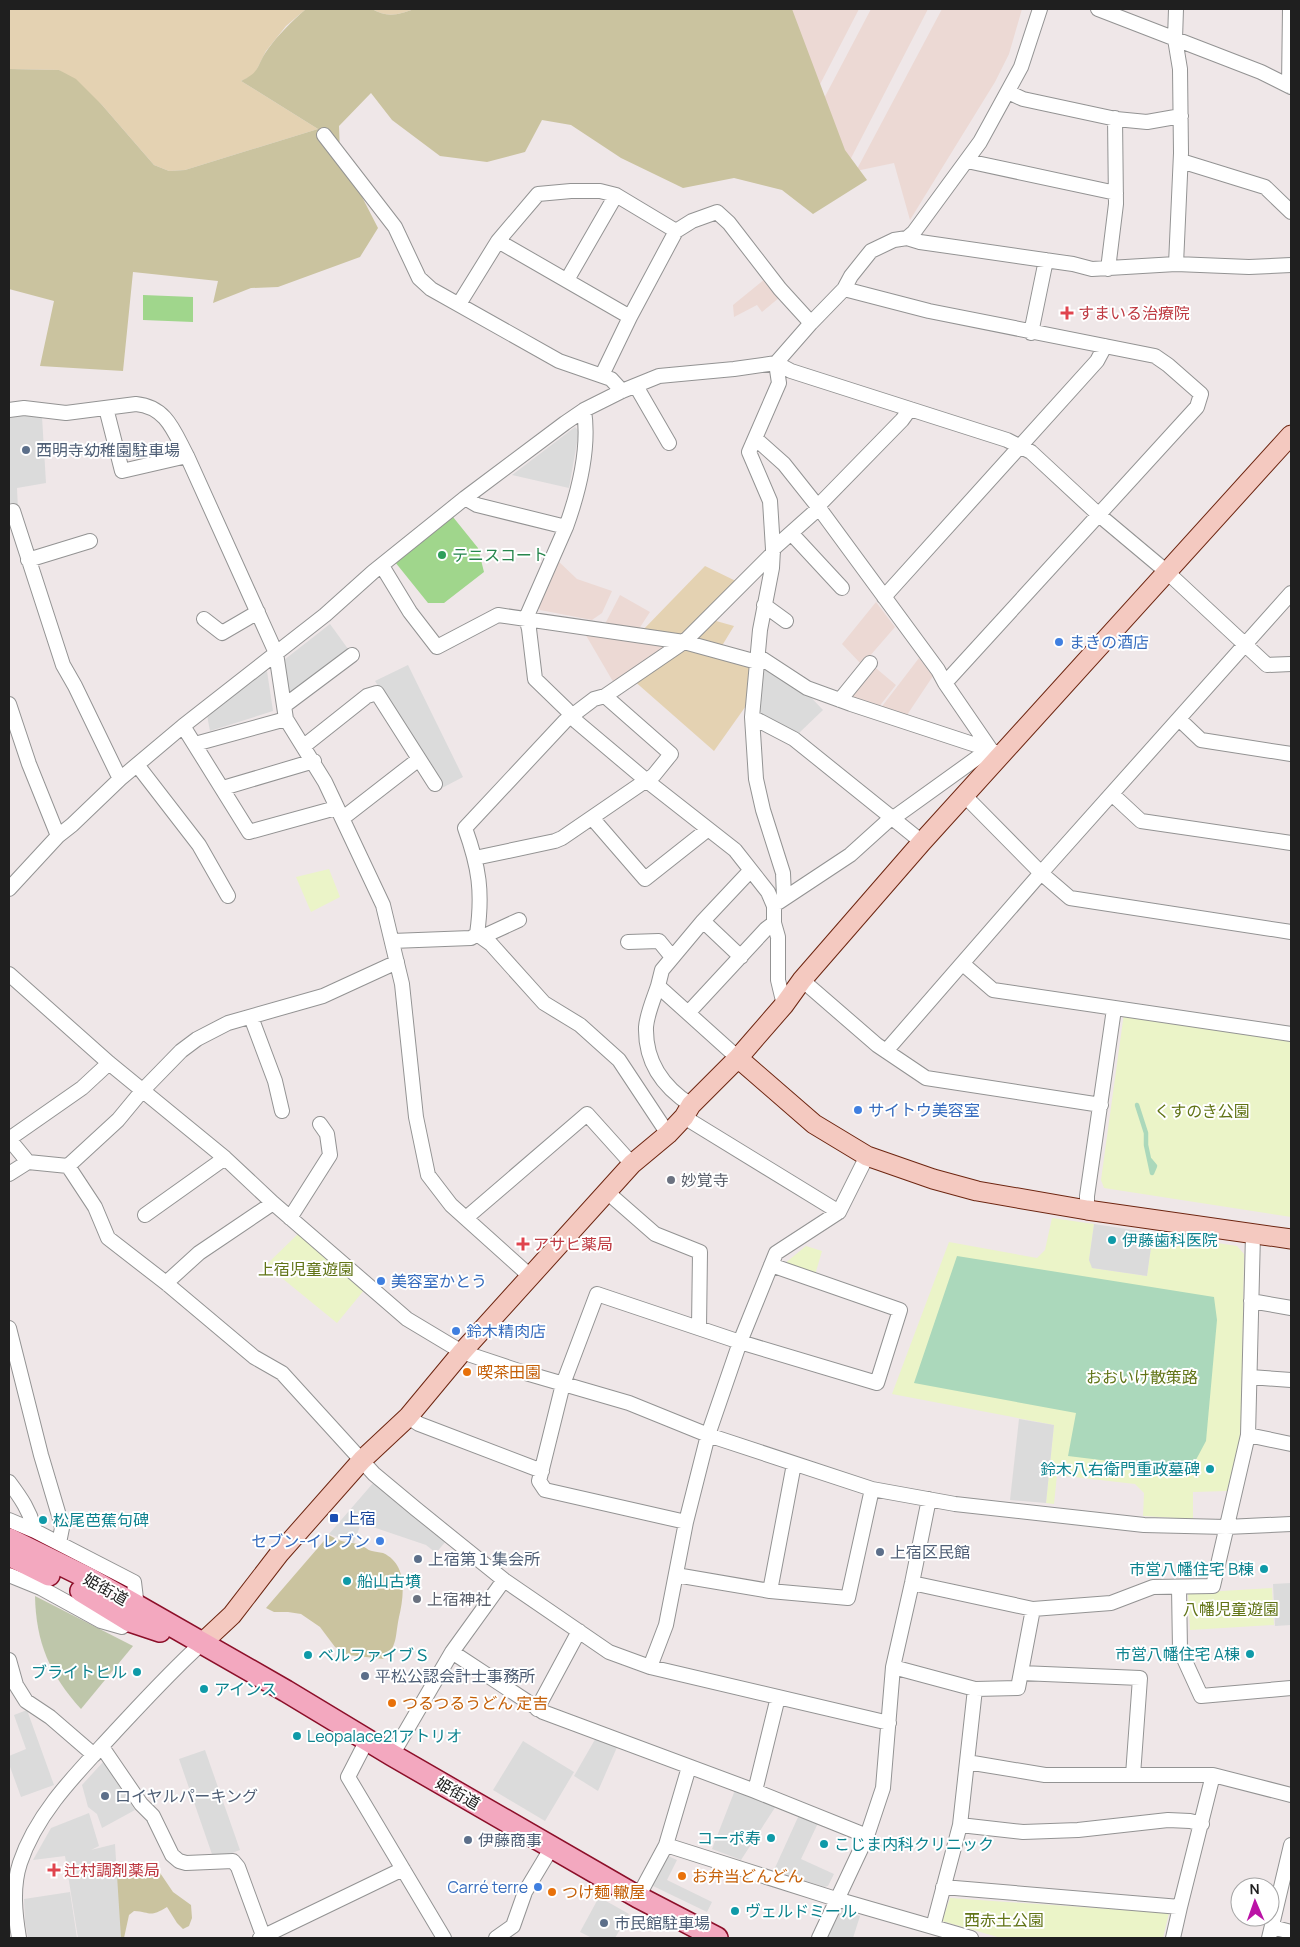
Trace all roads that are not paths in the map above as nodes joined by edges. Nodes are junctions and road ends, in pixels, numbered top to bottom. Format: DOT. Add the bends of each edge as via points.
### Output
graph roads {
  1 [pos="1040,9"];
  2 [pos="1098,9"];
  3 [pos="1176,9"];
  4 [pos="1290,9"];
  5 [pos="1175,39"];
  6 [pos="1290,87"];
  7 [pos="1008,92"];
  8 [pos="1181,116"];
  9 [pos="1114,118"];
  10 [pos="324,136"];
  11 [pos="967,161"];
  12 [pos="1181,161"];
  13 [pos="1116,193"];
  14 [pos="616,195"];
  15 [pos="1291,212"];
  16 [pos="676,231"];
  17 [pos="908,238"];
  18 [pos="498,241"];
  19 [pos="1046,260"];
  20 [pos="1176,264"];
  21 [pos="1291,265"];
  22 [pos="1108,269"];
  23 [pos="567,280"];
  24 [pos="844,289"];
  25 [pos="459,304"];
  26 [pos="630,317"];
  27 [pos="811,323"];
  28 [pos="1031,333"];
  29 [pos="1105,346"];
  30 [pos="776,363"];
  31 [pos="602,375"];
  32 [pos="636,386"];
  33 [pos="622,391"];
  34 [pos="106,408"];
  35 [pos="910,409"];
  36 [pos="9,410"];
  37 [pos="584,410"];
  38 [pos="1291,434"];
  39 [pos="756,439"];
  40 [pos="669,443"];
  41 [pos="1020,446"];
  42 [pos="187,456"];
  43 [pos="465,498"];
  44 [pos="819,507"];
  45 [pos="13,511"];
  46 [pos="1099,515"];
  47 [pos="566,527"];
  48 [pos="791,533"];
  49 [pos="90,540"];
  50 [pos="773,551"];
  51 [pos="28,560"];
  52 [pos="382,566"];
  53 [pos="1167,572"];
  54 [pos="842,588"];
  55 [pos="1291,593"];
  56 [pos="884,597"];
  57 [pos="764,605"];
  58 [pos="258,612"];
  59 [pos="526,618"];
  60 [pos="204,619"];
  61 [pos="786,621"];
  62 [pos="684,642"];
  63 [pos="1246,645"];
  64 [pos="276,653"];
  65 [pos="352,655"];
  66 [pos="758,659"];
  67 [pos="870,663"];
  68 [pos="1291,664"];
  69 [pos="945,683"];
  70 [pos="605,696"];
  71 [pos="840,700"];
  72 [pos="9,704"];
  73 [pos="285,713"];
  74 [pos="572,716"];
  75 [pos="752,717"];
  76 [pos="1180,720"];
  77 [pos="183,726"];
  78 [pos="195,744"];
  79 [pos="304,746"];
  80 [pos="997,753"];
  81 [pos="1291,754"];
  82 [pos="420,759"];
  83 [pos="314,761"];
  84 [pos="138,766"];
  85 [pos="120,779"];
  86 [pos="646,781"];
  87 [pos="435,784"];
  88 [pos="223,788"];
  89 [pos="1113,795"];
  90 [pos="965,796"];
  91 [pos="340,813"];
  92 [pos="592,818"];
  93 [pos="892,819"];
  94 [pos="707,830"];
  95 [pos="58,836"];
  96 [pos="922,842"];
  97 [pos="1291,843"];
  98 [pos="475,858"];
  99 [pos="750,871"];
  100 [pos="1041,873"];
  101 [pos="9,889"];
  102 [pos="228,896"];
  103 [pos="779,902"];
  104 [pos="519,920"];
  105 [pos="703,921"];
  106 [pos="774,923"];
  107 [pos="1291,932"];
  108 [pos="479,936"];
  109 [pos="392,941"];
  110 [pos="628,942"];
  111 [pos="672,957"];
  112 [pos="741,957"];
  113 [pos="397,962"];
  114 [pos="962,964"];
  115 [pos="9,974"];
  116 [pos="802,980"];
  117 [pos="658,986"];
  118 [pos="784,1005"];
  119 [pos="1114,1009"];
  120 [pos="688,1012"];
  121 [pos="251,1017"];
  122 [pos="1291,1034"];
  123 [pos="886,1051"];
  124 [pos="738,1058"];
  125 [pos="109,1063"];
  126 [pos="142,1091"];
  127 [pos="1101,1105"];
  128 [pos="282,1111"];
  129 [pos="688,1111"];
  130 [pos="320,1124"];
  131 [pos="668,1134"];
  132 [pos="9,1139"];
  133 [pos="868,1156"];
  134 [pos="225,1158"];
  135 [pos="28,1162"];
  136 [pos="632,1164"];
  137 [pos="68,1166"];
  138 [pos="9,1174"];
  139 [pos="607,1192"];
  140 [pos="274,1203"];
  141 [pos="1086,1210"];
  142 [pos="839,1212"];
  143 [pos="145,1216"];
  144 [pos="290,1218"];
  145 [pos="466,1218"];
  146 [pos="1253,1234"];
  147 [pos="1291,1239"];
  148 [pos="771,1265"];
  149 [pos="530,1276"];
  150 [pos="166,1282"];
  151 [pos="1251,1301"];
  152 [pos="1291,1308"];
  153 [pos="9,1328"];
  154 [pos="699,1328"];
  155 [pos="740,1342"];
  156 [pos="462,1352"];
  157 [pos="1250,1377"];
  158 [pos="1291,1380"];
  159 [pos="563,1384"];
  160 [pos="408,1417"];
  161 [pos="708,1435"];
  162 [pos="1248,1435"];
  163 [pos="1291,1444"];
  164 [pos="362,1460"];
  165 [pos="794,1464"];
  166 [pos="542,1471"];
  167 [pos="9,1482"];
  168 [pos="872,1489"];
  169 [pos="929,1499"];
  170 [pos="9,1520"];
  171 [pos="686,1522"];
  172 [pos="1291,1524"];
  173 [pos="1226,1527"];
  174 [pos="34,1531"];
  175 [pos="9,1539"];
  176 [pos="59,1543"];
  177 [pos="9,1556"];
  178 [pos="9,1575"];
  179 [pos="676,1575"];
  180 [pos="504,1580"];
  181 [pos="912,1583"];
  182 [pos="89,1587"];
  183 [pos="1179,1587"];
  184 [pos="770,1591"];
  185 [pos="1033,1609"];
  186 [pos="134,1614"];
  187 [pos="579,1631"];
  188 [pos="201,1644"];
  189 [pos="452,1652"];
  190 [pos="9,1660"];
  191 [pos="650,1667"];
  192 [pos="893,1667"];
  193 [pos="1020,1673"];
  194 [pos="1291,1688"];
  195 [pos="975,1689"];
  196 [pos="778,1697"];
  197 [pos="537,1709"];
  198 [pos="889,1723"];
  199 [pos="367,1740"];
  200 [pos="98,1751"];
  201 [pos="392,1754"];
  202 [pos="967,1762"];
  203 [pos="689,1767"];
  204 [pos="1133,1775"];
  205 [pos="1213,1775"];
  206 [pos="755,1791"];
  207 [pos="1291,1795"];
  208 [pos="1202,1824"];
  209 [pos="960,1825"];
  210 [pos="867,1836"];
  211 [pos="666,1845"];
  212 [pos="1291,1845"];
  213 [pos="552,1847"];
  214 [pos="403,1869"];
  215 [pos="12,1886"];
  216 [pos="943,1886"];
  217 [pos="638,1897"];
  218 [pos="836,1899"];
  219 [pos="1180,1907"];
  220 [pos="932,1927"];
  221 [pos="1291,1932"];
  222 [pos="1270,1933"];
  223 [pos="19,1938"];
  224 [pos="262,1938"];
  225 [pos="444,1938"];
  226 [pos="496,1938"];
  227 [pos="718,1938"];
  228 [pos="819,1938"];
  229 [pos="971,1938"];
  230 [pos="1173,1938"];
  1 -- 7 [label="street" via="1021,67"];
  2 -- 5 [label="street"];
  3 -- 5 [label="street"];
  4 -- 6 [label="street"];
  5 -- 6 [label="street"];
  5 -- 8 [label="street" via="1180,69"];
  7 -- 9 [label="street" via="1023,99"];
  7 -- 11 [label="street"];
  8 -- 9 [label="street" via="1148,122"];
  8 -- 12 [label="street"];
  9 -- 13 [label="street"];
  10 -- 25 [label="street" via="395,227 419,278 431,289"];
  11 -- 13 [label="street"];
  11 -- 17 [label="street"];
  12 -- 15 [label="street" via="1266,187"];
  12 -- 20 [label="street"];
  13 -- 22 [label="street"];
  14 -- 16 [label="street"];
  14 -- 18 [label="street" via="590,191 538,194"];
  14 -- 23 [label="street"];
  16 -- 26 [label="street"];
  16 -- 27 [label="street" via="717,212"];
  17 -- 19 [label="street"];
  17 -- 24 [label="street" via="894,240 871,252"];
  18 -- 23 [label="street"];
  18 -- 25 [label="street"];
  19 -- 22 [label="street"];
  19 -- 28 [label="street"];
  20 -- 21 [label="street"];
  20 -- 22 [label="street"];
  23 -- 26 [label="street"];
  24 -- 27 [label="street"];
  24 -- 28 [label="street"];
  25 -- 31 [label="street" via="559,361"];
  26 -- 31 [label="street"];
  27 -- 30 [label="street"];
  28 -- 29 [label="street"];
  29 -- 41 [label="street" via="1097,361"];
  29 -- 46 [label="street" via="1155,356 1201,394 1197,407"];
  30 -- 32 [label="street" via="659,376"];
  30 -- 35 [label="street" via="791,371"];
  30 -- 39 [label="street" via="779,382"];
  31 -- 33 [label="street"];
  32 -- 33 [label="street"];
  32 -- 40 [label="street"];
  33 -- 37 [label="street"];
  34 -- 36 [label="street" via="66,412 24,408"];
  34 -- 42 [label="street" via="136,404 153,407 165,418"];
  34 -- 42 [label="street" via="122,471"];
  35 -- 41 [label="street"];
  35 -- 44 [label="street"];
  37 -- 43 [label="street"];
  37 -- 47 [label="street" via="587,427 585,453"];
  38 -- 53 [label="street"];
  39 -- 44 [label="street" via="784,464"];
  39 -- 50 [label="street" via="749,452 770,501"];
  41 -- 46 [label="street" via="1031,452"];
  41 -- 56 [label="street"];
  42 -- 58 [label="street"];
  43 -- 47 [label="street" via="477,506"];
  43 -- 52 [label="street"];
  44 -- 48 [label="street"];
  44 -- 56 [label="street"];
  45 -- 51 [label="street"];
  46 -- 53 [label="street"];
  46 -- 69 [label="street"];
  47 -- 59 [label="street"];
  48 -- 50 [label="street"];
  48 -- 54 [label="street"];
  49 -- 51 [label="street"];
  50 -- 57 [label="street"];
  50 -- 62 [label="street"];
  51 -- 85 [label="street" via="63,665"];
  52 -- 59 [label="street" via="410,612 437,647 498,615"];
  52 -- 64 [label="street"];
  53 -- 63 [label="street"];
  53 -- 80 [label="street"];
  55 -- 63 [label="street"];
  56 -- 69 [label="street"];
  57 -- 61 [label="street"];
  57 -- 66 [label="street"];
  58 -- 60 [label="street" via="222,634"];
  58 -- 64 [label="street"];
  59 -- 62 [label="street"];
  59 -- 74 [label="street" via="535,680"];
  62 -- 66 [label="street"];
  62 -- 70 [label="street"];
  63 -- 68 [label="street" via="1268,665"];
  63 -- 76 [label="street"];
  64 -- 73 [label="street"];
  64 -- 77 [label="street"];
  65 -- 73 [label="street"];
  66 -- 71 [label="street" via="807,688"];
  66 -- 75 [label="street"];
  67 -- 71 [label="street"];
  69 -- 80 [label="street"];
  70 -- 74 [label="street" via="594,699"];
  70 -- 86 [label="street" via="671,754"];
  71 -- 80 [label="street"];
  72 -- 95 [label="street"];
  73 -- 78 [label="street"];
  73 -- 79 [label="street"];
  74 -- 86 [label="street"];
  74 -- 98 [label="street" via="465,828"];
  75 -- 93 [label="street" via="794,739"];
  75 -- 103 [label="street" via="756,779 783,873"];
  76 -- 81 [label="street" via="1201,740"];
  76 -- 89 [label="street"];
  77 -- 78 [label="street"];
  77 -- 84 [label="street"];
  78 -- 88 [label="street"];
  79 -- 82 [label="street" via="368,696 378,693"];
  79 -- 83 [label="street"];
  80 -- 90 [label="street"];
  80 -- 93 [label="street" via="981,754"];
  82 -- 87 [label="street"];
  82 -- 91 [label="street"];
  83 -- 88 [label="street"];
  83 -- 91 [label="street"];
  84 -- 85 [label="street"];
  84 -- 102 [label="street" via="199,845"];
  85 -- 95 [label="street"];
  86 -- 92 [label="street"];
  86 -- 94 [label="street"];
  88 -- 91 [label="street" via="249,832"];
  89 -- 97 [label="street" via="1141,821"];
  89 -- 100 [label="street"];
  90 -- 96 [label="street"];
  90 -- 100 [label="street"];
  91 -- 109 [label="street" via="383,905"];
  92 -- 94 [label="street" via="645,879"];
  92 -- 98 [label="street" via="555,841"];
  93 -- 96 [label="street"];
  93 -- 103 [label="street" via="850,855"];
  94 -- 99 [label="street" via="735,850"];
  95 -- 101 [label="street"];
  96 -- 116 [label="street"];
  98 -- 108 [label="street" via="480,894"];
  99 -- 103 [label="street"];
  99 -- 105 [label="street"];
  100 -- 107 [label="street" via="1070,898"];
  100 -- 114 [label="street"];
  103 -- 106 [label="street"];
  104 -- 108 [label="street"];
  105 -- 111 [label="street"];
  105 -- 112 [label="street"];
  106 -- 112 [label="street"];
  106 -- 118 [label="street" via="778,937 778,980"];
  108 -- 109 [label="street"];
  108 -- 131 [label="street" via="491,944 544,1003 580,1026 619,1060"];
  109 -- 113 [label="street"];
  110 -- 111 [label="street" via="659,941"];
  111 -- 117 [label="street" via="662,970"];
  112 -- 120 [label="street"];
  113 -- 121 [label="street" via="323,996"];
  113 -- 145 [label="street" via="416,1117 428,1175 451,1205"];
  114 -- 119 [label="street" via="993,990"];
  114 -- 123 [label="street"];
  115 -- 125 [label="street"];
  116 -- 118 [label="street"];
  116 -- 123 [label="street"];
  117 -- 120 [label="street"];
  117 -- 129 [label="street" via="646,1026 649,1049 656,1070"];
  118 -- 124 [label="street"];
  119 -- 122 [label="street"];
  119 -- 127 [label="street"];
  120 -- 124 [label="street"];
  121 -- 126 [label="street" via="228,1023 197,1039"];
  121 -- 128 [label="street" via="275,1081"];
  123 -- 127 [label="street" via="926,1078"];
  124 -- 129 [label="street"];
  124 -- 133 [label="street" via="814,1124"];
  125 -- 126 [label="street"];
  125 -- 132 [label="street" via="82,1088"];
  126 -- 134 [label="street"];
  126 -- 137 [label="street" via="118,1120"];
  127 -- 141 [label="street"];
  129 -- 131 [label="street"];
  129 -- 142 [label="street"];
  130 -- 144 [label="street" via="326,1134 330,1155"];
  131 -- 136 [label="street"];
  132 -- 135 [label="street"];
  133 -- 141 [label="street" via="977,1191"];
  133 -- 142 [label="street"];
  134 -- 140 [label="street"];
  134 -- 143 [label="street"];
  135 -- 137 [label="street"];
  135 -- 138 [label="street"];
  136 -- 139 [label="street"];
  136 -- 145 [label="street" via="587,1114"];
  137 -- 150 [label="street" via="96,1207 108,1238"];
  139 -- 149 [label="street"];
  139 -- 154 [label="street" via="655,1234 700,1252"];
  140 -- 144 [label="street"];
  140 -- 150 [label="street" via="199,1253"];
  141 -- 146 [label="street"];
  142 -- 148 [label="street" via="776,1253"];
  144 -- 156 [label="street" via="407,1319"];
  145 -- 149 [label="street"];
  146 -- 147 [label="street"];
  146 -- 151 [label="street"];
  148 -- 155 [label="street"];
  148 -- 155 [label="street" via="900,1310 877,1383"];
  149 -- 156 [label="street"];
  150 -- 164 [label="street" via="254,1357 282,1373"];
  151 -- 152 [label="street"];
  151 -- 157 [label="street"];
  153 -- 176 [label="street" via="60,1519"];
  154 -- 155 [label="street"];
  154 -- 159 [label="street" via="597,1294"];
  155 -- 161 [label="street"];
  156 -- 159 [label="street"];
  156 -- 160 [label="street"];
  157 -- 158 [label="street"];
  157 -- 162 [label="street"];
  159 -- 161 [label="street" via="629,1403"];
  159 -- 166 [label="street"];
  160 -- 164 [label="street"];
  160 -- 166 [label="street"];
  161 -- 165 [label="street"];
  161 -- 171 [label="street"];
  162 -- 163 [label="street"];
  162 -- 173 [label="street"];
  164 -- 180 [label="street" via="374,1474"];
  164 -- 188 [label="street" via="279,1554 232,1615"];
  165 -- 168 [label="street"];
  165 -- 184 [label="street"];
  166 -- 171 [label="street" via="539,1481 545,1490"];
  167 -- 174 [label="street" via="25,1503"];
  168 -- 169 [label="street"];
  168 -- 184 [label="street" via="848,1598"];
  169 -- 173 [label="street" via="1144,1524"];
  169 -- 181 [label="street"];
  170 -- 174 [label="street"];
  171 -- 179 [label="street"];
  172 -- 173 [label="street"];
  173 -- 183 [label="street" via="1214,1586"];
  174 -- 176 [label="street"];
  175 -- 182 [label="main road, 姫街道"];
  176 -- 186 [label="street" via="134,1582"];
  177 -- 182 [label="main road, 姫街道"];
  178 -- 186 [label="street" via="41,1588 101,1621 122,1627"];
  179 -- 184 [label="street"];
  179 -- 191 [label="street" via="666,1625"];
  180 -- 187 [label="street"];
  180 -- 189 [label="street"];
  181 -- 185 [label="street"];
  181 -- 192 [label="street"];
  182 -- 186 [label="main road, 姫街道"];
  183 -- 185 [label="street" via="1153,1587 1111,1603"];
  183 -- 194 [label="street" via="1180,1650 1200,1696"];
  185 -- 193 [label="street"];
  186 -- 188 [label="main road, 姫街道"];
  187 -- 191 [label="street" via="609,1652"];
  187 -- 197 [label="street"];
  188 -- 199 [label="main road, 姫街道"];
  188 -- 200 [label="street" via="172,1670"];
  189 -- 197 [label="street"];
  189 -- 201 [label="street"];
  190 -- 200 [label="street" via="16,1685 26,1701"];
  191 -- 196 [label="street"];
  192 -- 195 [label="street"];
  192 -- 198 [label="street"];
  193 -- 195 [label="street" via="1018,1688"];
  193 -- 204 [label="street" via="1140,1678"];
  195 -- 202 [label="street"];
  196 -- 198 [label="street"];
  196 -- 206 [label="street"];
  197 -- 203 [label="street"];
  198 -- 210 [label="street" via="883,1788"];
  199 -- 201 [label="main road, 姫街道"];
  199 -- 214 [label="street" via="348,1777"];
  200 -- 215 [label="street" via="42,1818 29,1841"];
  200 -- 224 [label="street" via="153,1816 172,1855 179,1861 232,1861 238,1867"];
  201 -- 213 [label="main road, 姫街道"];
  202 -- 204 [label="street" via="1045,1775"];
  202 -- 209 [label="street"];
  203 -- 206 [label="street"];
  203 -- 211 [label="street"];
  204 -- 205 [label="street"];
  205 -- 207 [label="street"];
  205 -- 208 [label="street"];
  206 -- 210 [label="street"];
  208 -- 209 [label="street" via="1168,1820 1078,1830 1023,1832"];
  208 -- 219 [label="street"];
  209 -- 216 [label="street"];
  210 -- 218 [label="street"];
  211 -- 217 [label="street"];
  211 -- 218 [label="street"];
  212 -- 222 [label="street"];
  213 -- 217 [label="main road, 姫街道"];
  213 -- 226 [label="street" via="525,1892 513,1926"];
  214 -- 224 [label="street"];
  214 -- 225 [label="street"];
  215 -- 223 [label="street"];
  216 -- 219 [label="street"];
  216 -- 220 [label="street"];
  217 -- 227 [label="main road, 姫街道"];
  218 -- 220 [label="street"];
  218 -- 228 [label="street"];
  219 -- 230 [label="street"];
  220 -- 229 [label="street"];
  221 -- 222 [label="street"];
}
